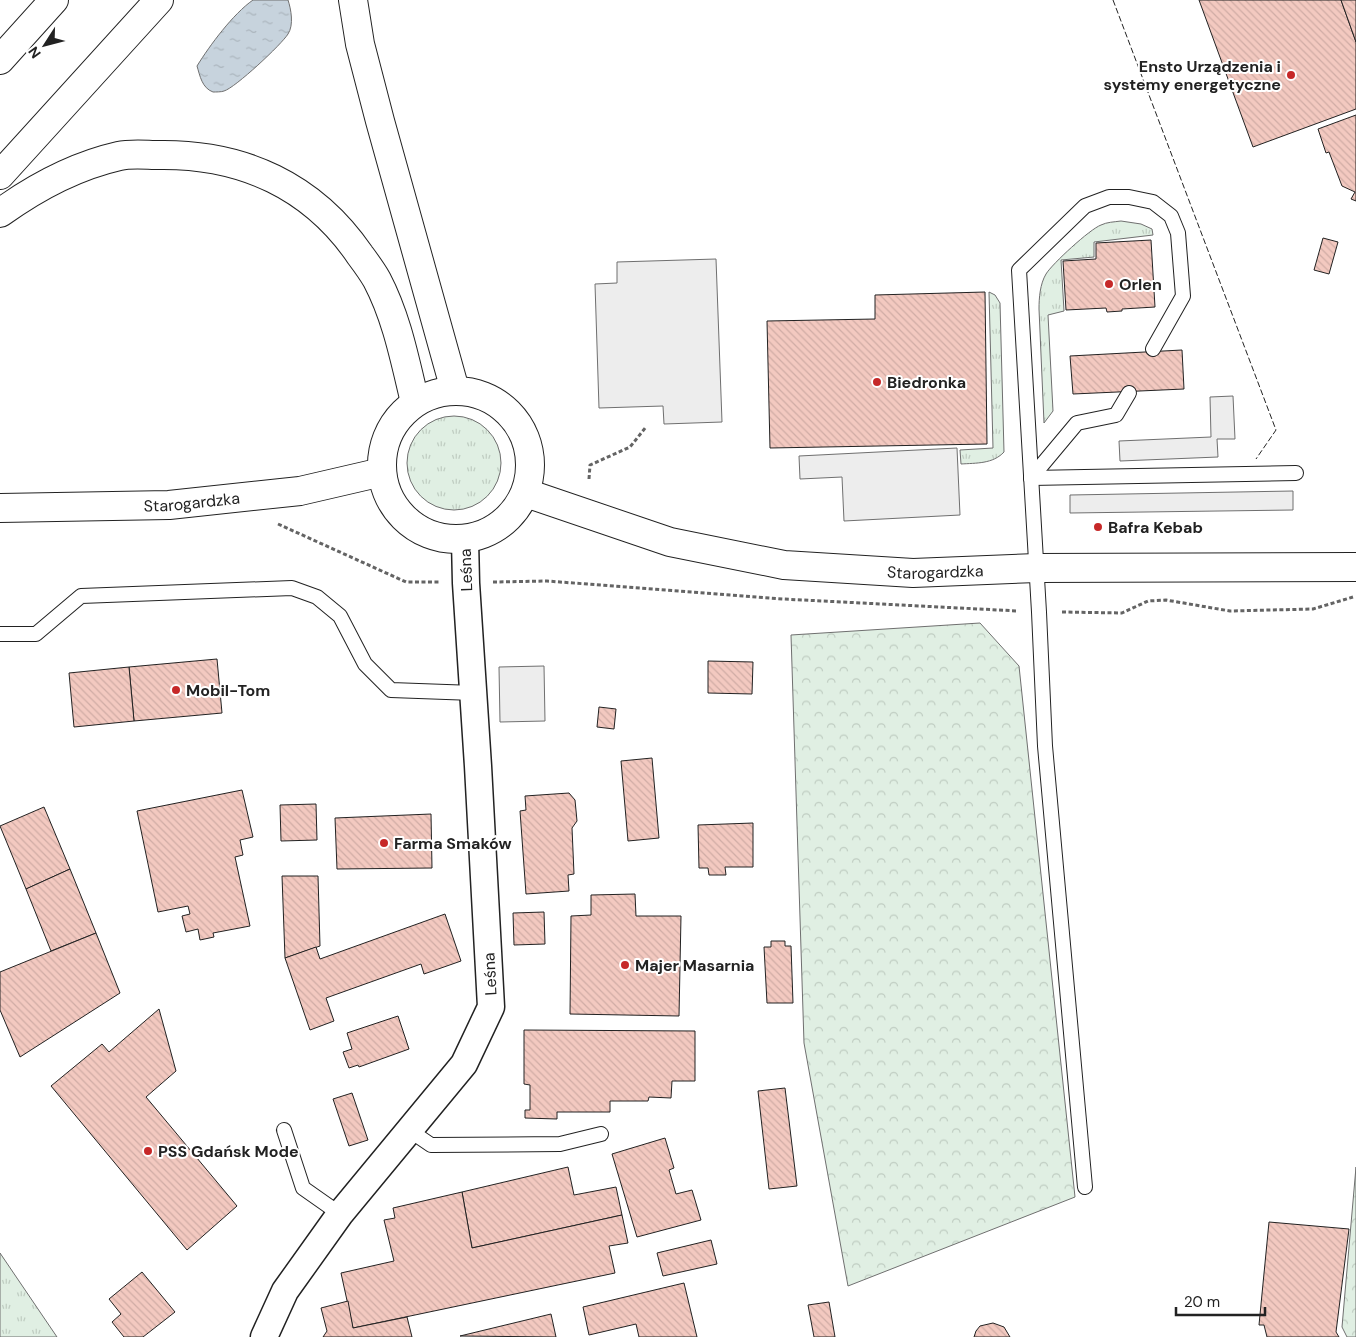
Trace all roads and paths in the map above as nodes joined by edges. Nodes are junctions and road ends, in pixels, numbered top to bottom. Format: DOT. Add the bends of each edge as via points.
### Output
graph roads {
  1 [pos="54,0"];
  2 [pos="159,0"];
  3 [pos="353,0"];
  4 [pos="0,60"];
  5 [pos="0,175"];
  6 [pos="0,213"];
  7 [pos="1153,349"];
  8 [pos="455,390"];
  9 [pos="1129,393"];
  10 [pos="415,402"];
  11 [pos="646,427"];
  12 [pos="382,472"];
  13 [pos="1296,473"];
  14 [pos="1031,478"];
  15 [pos="589,479"];
  16 [pos="526,493"];
  17 [pos="0,508"];
  18 [pos="270,525"];
  19 [pos="465,540"];
  20 [pos="1356,567"];
  21 [pos="1037,568"];
  22 [pos="466,583"];
  23 [pos="1356,596"];
  24 [pos="1039,612"];
  25 [pos="0,634"];
  26 [pos="474,693"];
  27 [pos="284,1130"];
  28 [pos="409,1130"];
  29 [pos="601,1134"];
  30 [pos="1084,1187"];
  31 [pos="340,1214"];
  32 [pos="264,1337"];
  1 -- 4 [label="main road"];
  2 -- 5 [label="main road"];
  3 -- 8 [label="main road" via="360,44 380,121"];
  6 -- 10 [label="main road" via="31,191 77,169 120,156 214,158 247,167 279,181 314,204 345,234 376,279 391,311"];
  7 -- 14 [label="lane" via="1183,296 1178,233 1171,216 1153,202 1129,197 1109,197 1085,206 1019,270"];
  8 -- 10 [label="main road" via="434,393"];
  8 -- 16 [label="main road" via="484,395 509,411 526,436 531,464"];
  9 -- 14 [label="lane" via="1116,416 1077,423"];
  10 -- 12 [label="main road" via="389,432 382,452"];
  11 -- 15 [label="path" via="630,448 590,465"];
  12 -- 17 [label="main road, Starogardzka" via="300,491 169,505"];
  12 -- 19 [label="main road" via="390,500 409,524 435,537"];
  13 -- 14 [label="lane"];
  14 -- 21 [label="lane"];
  16 -- 19 [label="main road" via="512,516 498,527"];
  16 -- 21 [label="main road, Starogardzka" via="670,542 784,564 913,573"];
  18 -- 22 [label="path" via="279,524 406,582"];
  19 -- 22 [label="street, Leśna"];
  20 -- 21 [label="main road, Starogardzka"];
  21 -- 24 [label="lane"];
  22 -- 24 [label="path" via="546,581 783,600"];
  22 -- 26 [label="street, Leśna"];
  23 -- 24 [label="path" via="1314,609 1230,611 1166,600 1148,601 1122,613"];
  24 -- 30 [label="lane" via="1045,746"];
  25 -- 26 [label="lane" via="36,634 81,596 292,588 317,597 340,616 365,664 391,690"];
  26 -- 28 [label="street, Leśna" via="491,1007 464,1064"];
  27 -- 31 [label="lane" via="303,1188"];
  28 -- 29 [label="lane" via="431,1145 560,1144"];
  28 -- 31 [label="street, Leśna"];
  31 -- 32 [label="street, Leśna" via="285,1291"];
}
